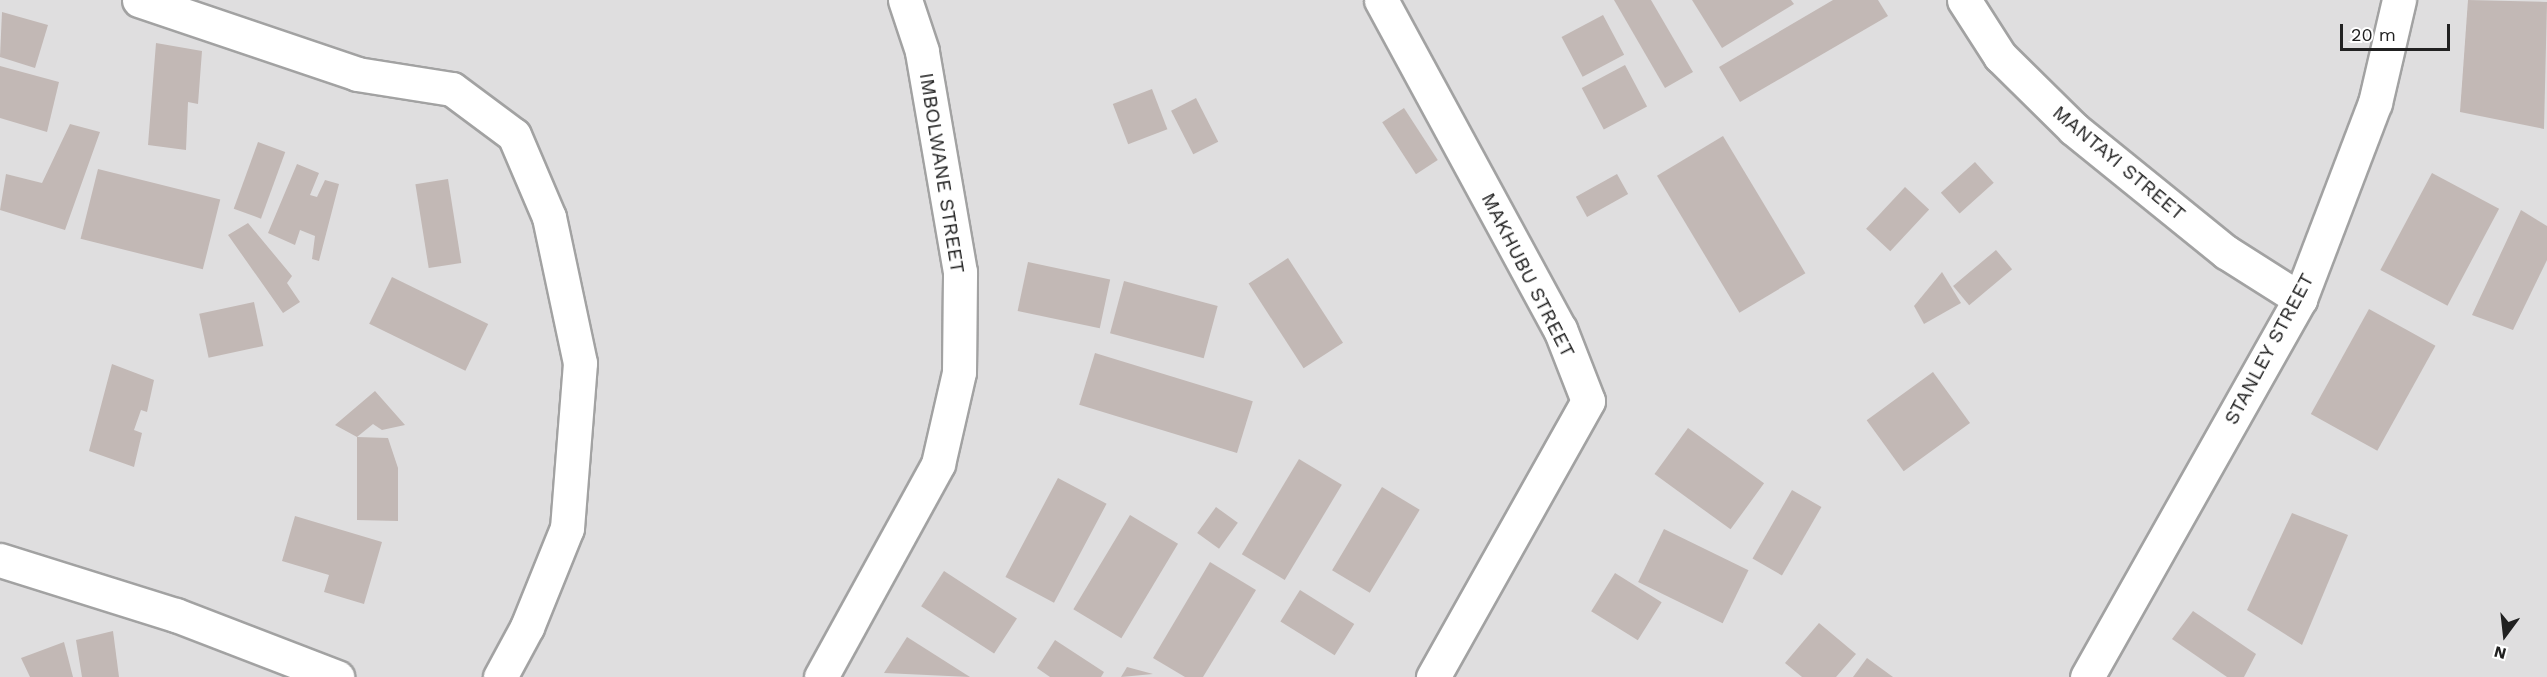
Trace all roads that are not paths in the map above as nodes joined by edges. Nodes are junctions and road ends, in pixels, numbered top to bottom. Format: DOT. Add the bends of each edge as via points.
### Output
graph roads {
  1 [pos="139,0"];
  2 [pos="905,0"];
  3 [pos="1381,0"];
  4 [pos="1964,0"];
  5 [pos="2399,0"];
  6 [pos="2300,299"];
  7 [pos="0,560"];
  8 [pos="337,677"];
  9 [pos="500,677"];
  10 [pos="821,677"];
  11 [pos="1433,677"];
  12 [pos="2087,677"];
  1 -- 9 [label="street" via="357,74 452,89 514,135 549,217 580,363 567,528 527,627"];
  2 -- 10 [label="street, IMBOLWANE STREET" via="922,51 960,272 959,372 938,464"];
  3 -- 11 [label="street, MAKHUBU STREET" via="1560,329 1588,401"];
  4 -- 6 [label="street, MANTAYI STREET" via="2000,56 2073,129 2226,252"];
  5 -- 6 [label="street, STANLEY STREET" via="2375,103"];
  6 -- 12 [label="street, STANLEY STREET"];
  7 -- 8 [label="street" via="176,615"];
}
